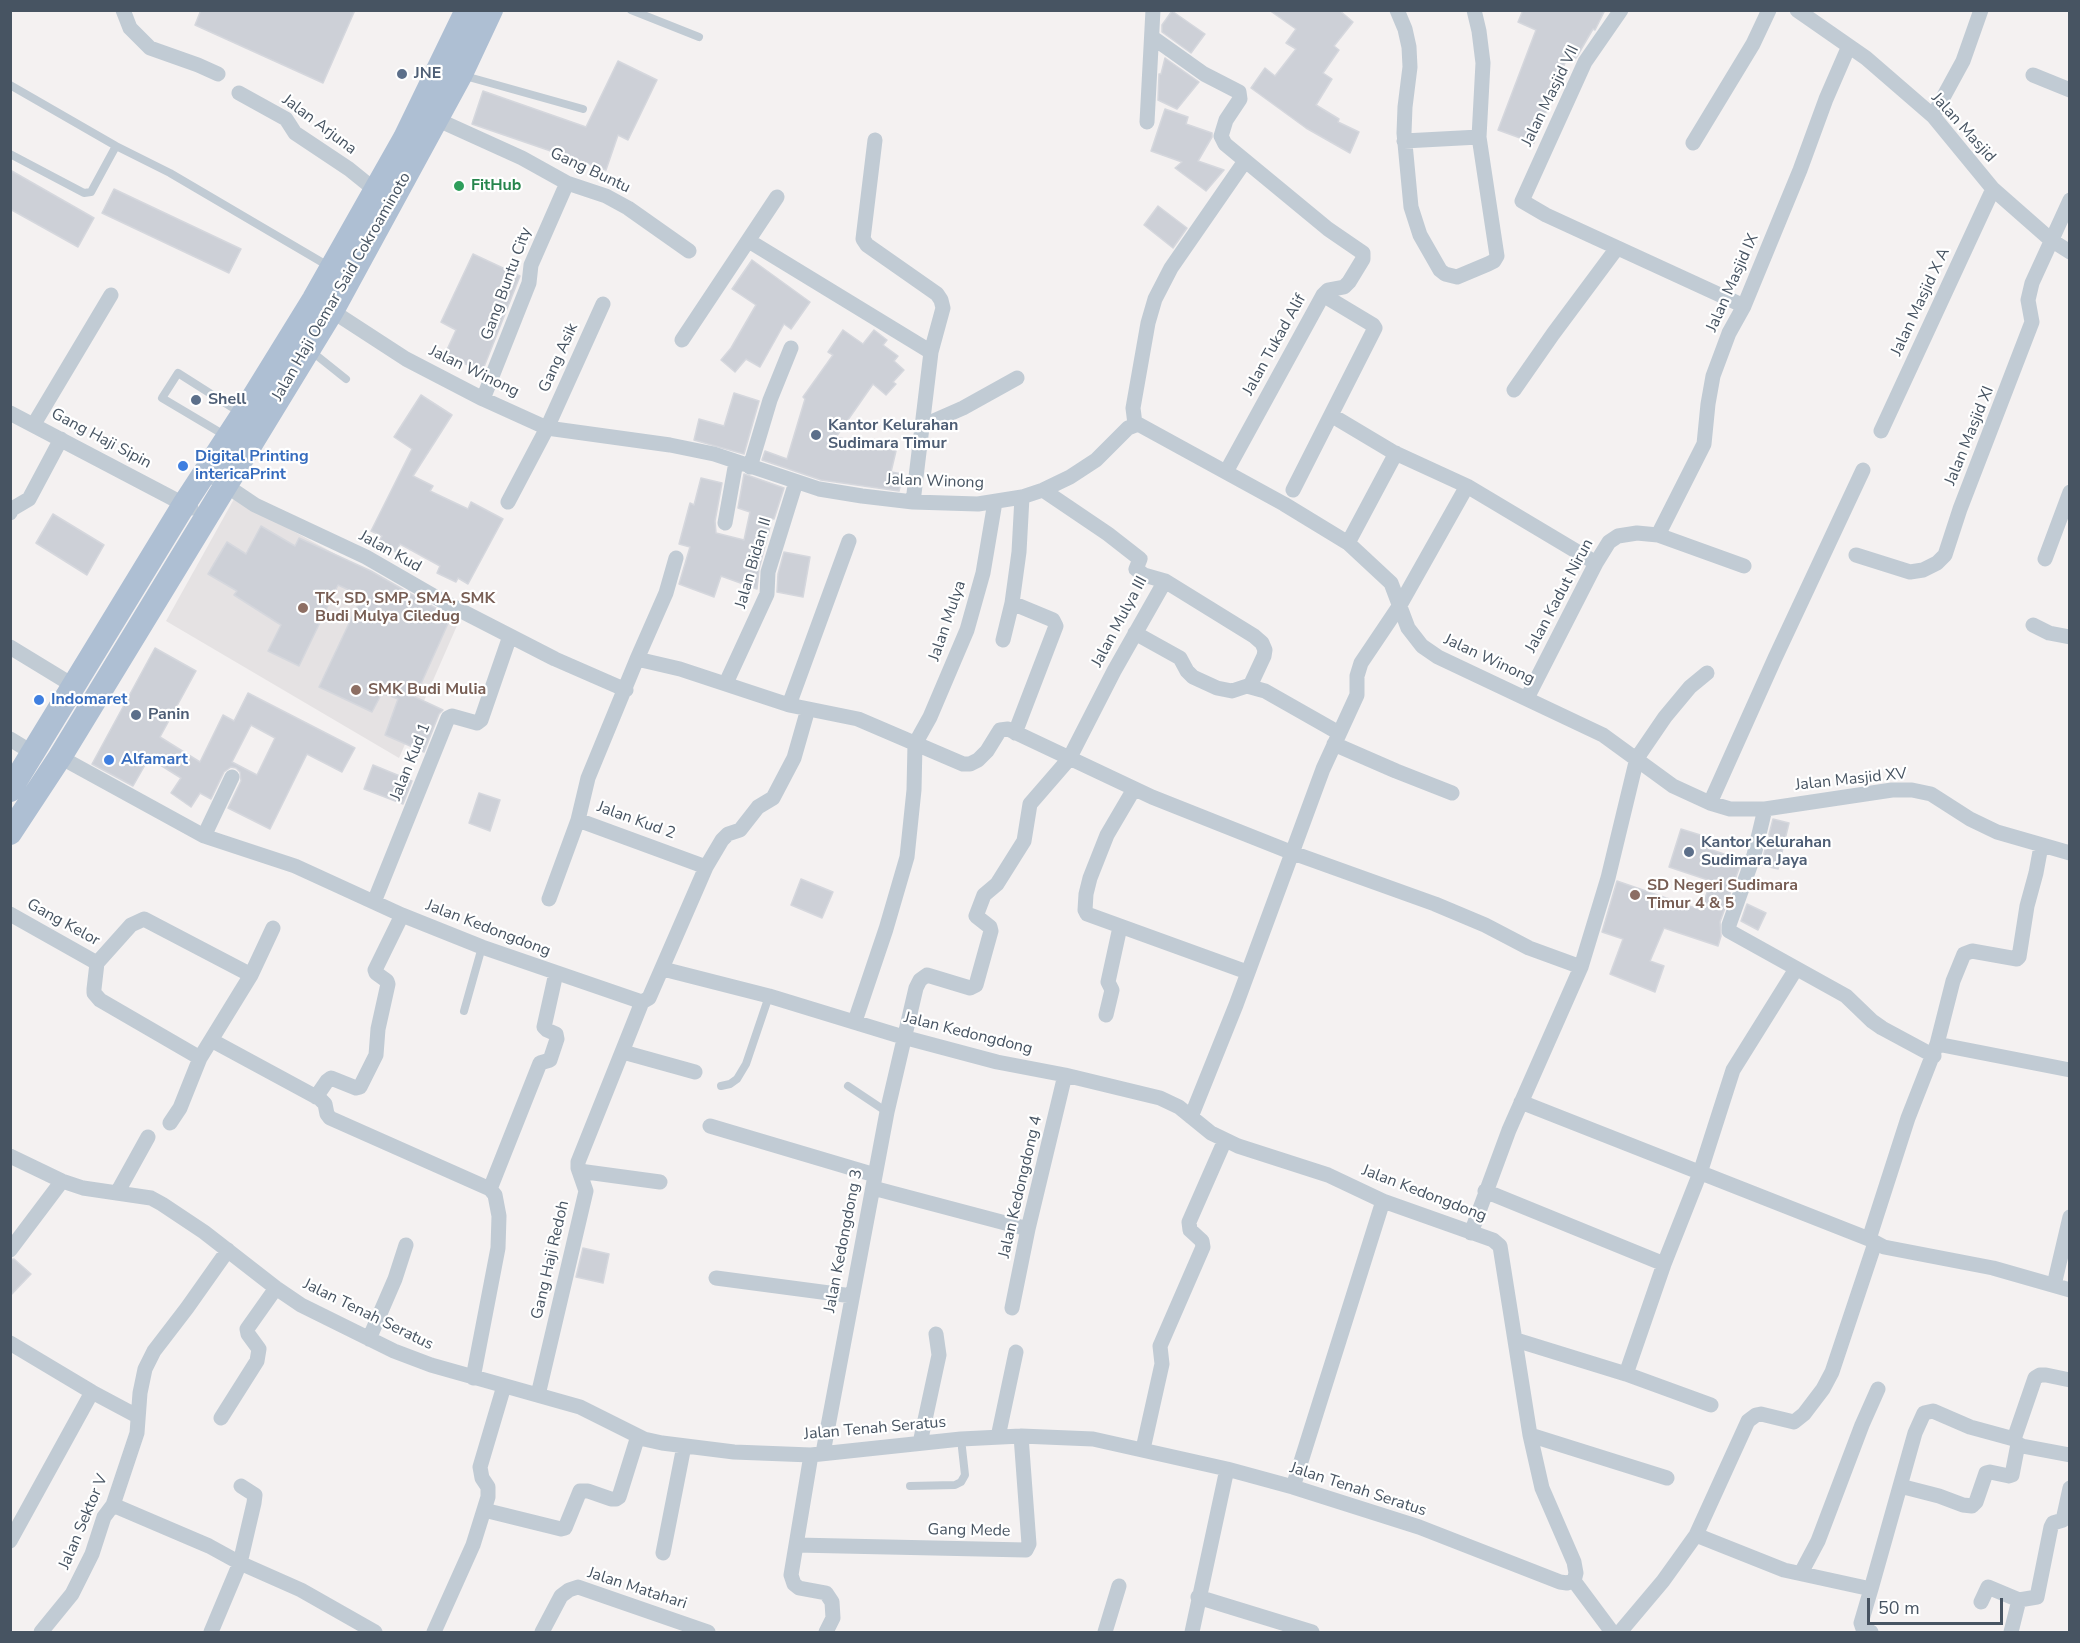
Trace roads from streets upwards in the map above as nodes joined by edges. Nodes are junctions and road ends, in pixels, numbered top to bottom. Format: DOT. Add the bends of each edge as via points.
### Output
graph roads {
  1 [pos="123,10"];
  2 [pos="491,10"];
  3 [pos="1154,10"];
  4 [pos="1397,10"];
  5 [pos="1474,10"];
  6 [pos="1621,10"];
  7 [pos="1769,10"];
  8 [pos="1797,10"];
  9 [pos="1981,10"];
  10 [pos="466,11"];
  11 [pos="1152,37"];
  12 [pos="1849,46"];
  13 [pos="218,74"];
  14 [pos="2034,75"];
  15 [pos="2070,90"];
  16 [pos="239,93"];
  17 [pos="1933,116"];
  18 [pos="436,119"];
  19 [pos="1147,122"];
  20 [pos="1479,137"];
  21 [pos="875,140"];
  22 [pos="1404,141"];
  23 [pos="1693,143"];
  24 [pos="1245,161"];
  25 [pos="567,183"];
  26 [pos="1993,189"];
  27 [pos="375,190"];
  28 [pos="777,196"];
  29 [pos="2070,200"];
  30 [pos="2051,240"];
  31 [pos="749,241"];
  32 [pos="1617,248"];
  33 [pos="689,251"];
  34 [pos="2070,252"];
  35 [pos="111,295"];
  36 [pos="1323,295"];
  37 [pos="603,304"];
  38 [pos="323,305"];
  39 [pos="1744,306"];
  40 [pos="682,340"];
  41 [pos="791,348"];
  42 [pos="930,352"];
  43 [pos="1017,378"];
  44 [pos="1514,390"];
  45 [pos="483,399"];
  46 [pos="10,413"];
  47 [pos="1331,414"];
  48 [pos="34,424"];
  49 [pos="1135,424"];
  50 [pos="922,426"];
  51 [pos="547,428"];
  52 [pos="1881,431"];
  53 [pos="61,439"];
  54 [pos="1396,453"];
  55 [pos="743,464"];
  56 [pos="1863,470"];
  57 [pos="1226,472"];
  58 [pos="216,478"];
  59 [pos="796,482"];
  60 [pos="1467,486"];
  61 [pos="1043,490"];
  62 [pos="1293,490"];
  63 [pos="2070,492"];
  64 [pos="1022,497"];
  65 [pos="508,502"];
  66 [pos="913,502"];
  67 [pos="995,502"];
  68 [pos="185,503"];
  69 [pos="10,513"];
  70 [pos="205,518"];
  71 [pos="725,523"];
  72 [pos="1658,535"];
  73 [pos="849,541"];
  74 [pos="1348,543"];
  75 [pos="1856,555"];
  76 [pos="676,558"];
  77 [pos="2045,559"];
  78 [pos="1596,563"];
  79 [pos="1744,566"];
  80 [pos="1165,581"];
  81 [pos="128,596"];
  82 [pos="1012,603"];
  83 [pos="1400,605"];
  84 [pos="149,610"];
  85 [pos="2032,625"];
  86 [pos="1135,633"];
  87 [pos="510,636"];
  88 [pos="2070,638"];
  89 [pos="1003,640"];
  90 [pos="10,647"];
  91 [pos="637,659"];
  92 [pos="1707,673"];
  93 [pos="726,683"];
  94 [pos="74,686"];
  95 [pos="1250,686"];
  96 [pos="626,690"];
  97 [pos="1527,698"];
  98 [pos="789,705"];
  99 [pos="808,709"];
  100 [pos="1015,733"];
  101 [pos="10,739"];
  102 [pos="1337,739"];
  103 [pos="915,744"];
  104 [pos="33,753"];
  105 [pos="60,757"];
  106 [pos="1637,758"];
  107 [pos="1069,759"];
  108 [pos="232,777"];
  109 [pos="1134,789"];
  110 [pos="10,790"];
  111 [pos="1452,793"];
  112 [pos="1710,803"];
  113 [pos="1765,809"];
  114 [pos="578,820"];
  115 [pos="10,833"];
  116 [pos="204,836"];
  117 [pos="2041,846"];
  118 [pos="1293,853"];
  119 [pos="2070,853"];
  120 [pos="706,867"];
  121 [pos="549,899"];
  122 [pos="374,902"];
  123 [pos="10,914"];
  124 [pos="402,915"];
  125 [pos="1120,927"];
  126 [pos="273,928"];
  127 [pos="97,963"];
  128 [pos="1581,967"];
  129 [pos="663,969"];
  130 [pos="1796,969"];
  131 [pos="1247,972"];
  132 [pos="555,973"];
  133 [pos="251,975"];
  134 [pos="642,1002"];
  135 [pos="1106,1015"];
  136 [pos="855,1021"];
  137 [pos="903,1037"];
  138 [pos="211,1040"];
  139 [pos="1935,1050"];
  140 [pos="623,1052"];
  141 [pos="200,1058"];
  142 [pos="2070,1070"];
  143 [pos="695,1072"];
  144 [pos="1065,1076"];
  145 [pos="316,1097"];
  146 [pos="1521,1102"];
  147 [pos="1191,1117"];
  148 [pos="170,1123"];
  149 [pos="710,1126"];
  150 [pos="148,1137"];
  151 [pos="1225,1140"];
  152 [pos="10,1156"];
  153 [pos="579,1171"];
  154 [pos="1700,1173"];
  155 [pos="62,1181"];
  156 [pos="874,1181"];
  157 [pos="660,1182"];
  158 [pos="490,1189"];
  159 [pos="1485,1191"];
  160 [pos="117,1192"];
  161 [pos="1383,1200"];
  162 [pos="2070,1216"];
  163 [pos="1028,1228"];
  164 [pos="1471,1233"];
  165 [pos="1872,1241"];
  166 [pos="406,1245"];
  167 [pos="10,1250"];
  168 [pos="228,1250"];
  169 [pos="1664,1264"];
  170 [pos="716,1278"];
  171 [pos="2054,1285"];
  172 [pos="276,1288"];
  173 [pos="2070,1290"];
  174 [pos="852,1296"];
  175 [pos="1012,1308"];
  176 [pos="936,1334"];
  177 [pos="369,1339"];
  178 [pos="1516,1340"];
  179 [pos="10,1343"];
  180 [pos="1016,1352"];
  181 [pos="1626,1374"];
  182 [pos="473,1378"];
  183 [pos="2070,1380"];
  184 [pos="504,1386"];
  185 [pos="1878,1389"];
  186 [pos="92,1392"];
  187 [pos="538,1395"];
  188 [pos="1711,1405"];
  189 [pos="137,1416"];
  190 [pos="221,1418"];
  191 [pos="1530,1435"];
  192 [pos="638,1436"];
  193 [pos="1021,1436"];
  194 [pos="998,1437"];
  195 [pos="2016,1441"];
  196 [pos="920,1443"];
  197 [pos="684,1446"];
  198 [pos="1143,1449"];
  199 [pos="817,1454"];
  200 [pos="2070,1455"];
  201 [pos="1227,1469"];
  202 [pos="1667,1478"];
  203 [pos="241,1486"];
  204 [pos="1899,1486"];
  205 [pos="1293,1487"];
  206 [pos="2070,1488"];
  207 [pos="113,1505"];
  208 [pos="484,1510"];
  209 [pos="1696,1535"];
  210 [pos="10,1540"];
  211 [pos="796,1545"];
  212 [pos="663,1553"];
  213 [pos="240,1563"];
  214 [pos="1801,1573"];
  215 [pos="1574,1581"];
  216 [pos="1119,1586"];
  217 [pos="1871,1588"];
  218 [pos="1198,1598"];
  219 [pos="2019,1600"];
  220 [pos="1981,1602"];
  221 [pos="688,1629"];
  222 [pos="41,1632"];
  223 [pos="211,1632"];
  224 [pos="375,1632"];
  225 [pos="434,1632"];
  226 [pos="542,1632"];
  227 [pos="708,1632"];
  228 [pos="826,1632"];
  229 [pos="1105,1632"];
  230 [pos="1192,1632"];
  231 [pos="1312,1632"];
  232 [pos="1612,1632"];
  233 [pos="1620,1632"];
  234 [pos="1870,1632"];
  235 [pos="2011,1632"];
  1 -- 13 [label="street" via="130,28 150,48"];
  2 -- 18 [label="main road, Jalan Haji Oemar Said Cokroaminoto"];
  3 -- 11 [label="street"];
  4 -- 22 [label="street" via="1409,47"];
  5 -- 20 [label="street" via="1483,63"];
  6 -- 32 [label="street, Jalan Masjid VII" via="1585,62 1522,201"];
  7 -- 23 [label="street"];
  8 -- 12 [label="street, Jalan Masjid"];
  9 -- 17 [label="street" via="1963,61"];
  10 -- 27 [label="main road, Jalan Haji Oemar Said Cokroaminoto" via="405,138"];
  11 -- 19 [label="street"];
  11 -- 24 [label="street, Jalan Tukad Alif" via="1204,74 1241,94 1221,136"];
  12 -- 17 [label="street, Jalan Masjid"];
  12 -- 39 [label="street, Jalan Masjid IX"];
  14 -- 15 [label="street"];
  16 -- 27 [label="street, Jalan Arjuna" via="286,119 295,133"];
  17 -- 26 [label="street, Jalan Masjid"];
  18 -- 25 [label="street, Gang Buntu"];
  18 -- 38 [label="main road, Jalan Haji Oemar Said Cokroaminoto"];
  20 -- 22 [label="street"];
  20 -- 22 [label="street" via="1497,256 1494,261 1457,277 1440,270 1420,235 1411,207"];
  21 -- 42 [label="street" via="863,239 938,294 943,308"];
  24 -- 36 [label="street, Jalan Tukad Alif" via="1328,229 1361,250 1363,259 1349,282"];
  24 -- 49 [label="street" via="1171,268 1155,299 1132,408"];
  25 -- 33 [label="street, Gang Buntu" via="628,208"];
  25 -- 45 [label="street, Gang Buntu City" via="531,265 529,283"];
  26 -- 30 [label="street, Jalan Masjid"];
  26 -- 52 [label="street, Jalan Masjid X A"];
  27 -- 38 [label="main road, Jalan Haji Oemar Said Cokroaminoto" via="332,268"];
  28 -- 31 [label="street"];
  29 -- 30 [label="street, Jalan Masjid XI"];
  30 -- 34 [label="street, Jalan Masjid"];
  30 -- 75 [label="street, Jalan Masjid XI" via="2029,296 2032,322 1946,555 1923,570 1910,572"];
  31 -- 40 [label="street"];
  31 -- 42 [label="street"];
  32 -- 39 [label="street"];
  32 -- 44 [label="street"];
  35 -- 48 [label="street"];
  36 -- 47 [label="street" via="1375,328"];
  36 -- 57 [label="street, Jalan Tukad Alif"];
  37 -- 51 [label="street, Gang Asik"];
  38 -- 45 [label="street, Jalan Winong" via="406,359"];
  38 -- 58 [label="main road, Jalan Haji Oemar Said Cokroaminoto" via="228,437"];
  38 -- 58 [label="main road, Jalan Haji Oemar Said Cokroaminoto" via="310,350"];
  39 -- 72 [label="street, Jalan Masjid IX" via="1713,376 1704,444"];
  41 -- 55 [label="street"];
  42 -- 50 [label="street"];
  43 -- 50 [label="street"];
  45 -- 51 [label="street, Jalan Winong"];
  46 -- 48 [label="street, Gang Haji Sipin"];
  47 -- 54 [label="street"];
  47 -- 62 [label="street"];
  48 -- 53 [label="street, Gang Haji Sipin"];
  49 -- 57 [label="street, Jalan Winong"];
  49 -- 61 [label="street, Jalan Winong" via="1096,460"];
  50 -- 66 [label="street"];
  51 -- 55 [label="street, Jalan Winong" via="642,440 714,454"];
  51 -- 65 [label="street, Gang Asik"];
  53 -- 68 [label="street, Gang Haji Sipin"];
  53 -- 69 [label="street" via="29,499"];
  54 -- 60 [label="street"];
  54 -- 74 [label="street"];
  55 -- 59 [label="street, Jalan Winong"];
  55 -- 71 [label="street"];
  56 -- 112 [label="street"];
  57 -- 74 [label="street, Jalan Winong"];
  58 -- 68 [label="main road, Jalan Haji Oemar Said Cokroaminoto"];
  58 -- 70 [label="main road, Jalan Haji Oemar Said Cokroaminoto"];
  58 -- 87 [label="street, Jalan Kud" via="255,506 366,557"];
  59 -- 66 [label="street, Jalan Winong" via="819,489"];
  59 -- 93 [label="street, Jalan Bidan II" via="768,572 767,594"];
  60 -- 78 [label="street"];
  60 -- 83 [label="street"];
  61 -- 64 [label="street, Jalan Winong"];
  61 -- 80 [label="street, Jalan Mulya III" via="1140,559 1136,569 1144,576"];
  63 -- 77 [label="street"];
  64 -- 67 [label="street, Jalan Winong"];
  64 -- 82 [label="street"];
  66 -- 67 [label="street, Jalan Winong"];
  67 -- 103 [label="street, Jalan Mulya" via="983,573 967,630"];
  68 -- 70 [label="street, Gang Haji Sipin"];
  68 -- 81 [label="main road, Jalan Haji Oemar Said Cokroaminoto"];
  70 -- 84 [label="main road, Jalan Haji Oemar Said Cokroaminoto"];
  72 -- 78 [label="street, Jalan Kadut Nirun" via="1618,536 1609,542"];
  72 -- 79 [label="street, Jalan Kadut Nirun"];
  73 -- 98 [label="street"];
  74 -- 83 [label="street, Jalan Winong" via="1391,583"];
  76 -- 91 [label="street, Jalan Kud 2" via="666,593"];
  78 -- 97 [label="street, Jalan Kadut Nirun"];
  80 -- 86 [label="street, Jalan Mulya III"];
  80 -- 95 [label="street" via="1262,643 1264,657"];
  81 -- 84 [label="main road"];
  81 -- 94 [label="main road, Jalan Haji Oemar Said Cokroaminoto"];
  82 -- 89 [label="street"];
  82 -- 100 [label="street" via="1053,620 1056,625"];
  83 -- 97 [label="street, Jalan Winong" via="1408,628 1437,657"];
  83 -- 102 [label="street" via="1361,663 1357,696"];
  84 -- 105 [label="main road, Jalan Haji Oemar Said Cokroaminoto"];
  85 -- 88 [label="street"];
  86 -- 95 [label="street" via="1180,658 1193,677 1232,692"];
  86 -- 107 [label="street, Jalan Mulya III"];
  87 -- 96 [label="street, Jalan Kud"];
  87 -- 122 [label="street, Jalan Kud 1" via="481,720 477,723 448,718"];
  90 -- 94 [label="street"];
  91 -- 93 [label="street"];
  91 -- 96 [label="street, Jalan Kud 2"];
  92 -- 106 [label="street" via="1665,717"];
  93 -- 98 [label="street"];
  94 -- 104 [label="main road, Jalan Haji Oemar Said Cokroaminoto"];
  95 -- 102 [label="street" via="1278,696"];
  96 -- 114 [label="street, Jalan Kud 2" via="588,778"];
  97 -- 106 [label="street, Jalan Winong" via="1603,735"];
  98 -- 99 [label="street"];
  99 -- 103 [label="street" via="858,719"];
  99 -- 120 [label="street" via="800,744 773,798 758,807 740,830 725,836"];
  100 -- 103 [label="street" via="1000,729 978,760 963,765"];
  100 -- 107 [label="street"];
  101 -- 104 [label="street"];
  102 -- 111 [label="street" via="1396,771"];
  102 -- 118 [label="street"];
  103 -- 136 [label="street" via="907,857"];
  104 -- 110 [label="main road, Jalan Haji Oemar Said Cokroaminoto"];
  105 -- 115 [label="main road, Jalan Haji Oemar Said Cokroaminoto"];
  105 -- 116 [label="street, Jalan Kedongdong"];
  106 -- 112 [label="street, Jalan Masjid XV" via="1673,786"];
  106 -- 128 [label="street" via="1608,878"];
  107 -- 109 [label="street"];
  107 -- 137 [label="street, Jalan Mulya III" via="1030,804 1024,841 997,884 982,899 976,917 991,931 976,985 970,988 923,976"];
  108 -- 116 [label="street"];
  109 -- 118 [label="street"];
  109 -- 125 [label="street" via="1107,835 1086,894 1087,914"];
  112 -- 113 [label="street, Jalan Masjid XV" via="1730,809"];
  113 -- 117 [label="street, Jalan Masjid XV" via="1912,790 1931,794 1997,832"];
  113 -- 130 [label="street" via="1729,930"];
  114 -- 120 [label="street, Jalan Kud 2"];
  114 -- 121 [label="street"];
  116 -- 122 [label="street, Jalan Kedongdong" via="295,866"];
  117 -- 119 [label="street, Jalan Masjid XV"];
  117 -- 139 [label="street" via="2026,906 2019,957 1972,951 1964,954"];
  118 -- 128 [label="street" via="1435,904 1529,948"];
  118 -- 131 [label="street"];
  120 -- 129 [label="street"];
  122 -- 124 [label="street, Jalan Kedongdong"];
  123 -- 127 [label="street, Gang Kelor"];
  124 -- 132 [label="street, Jalan Kedongdong"];
  124 -- 145 [label="street" via="375,970 388,982 376,1055 360,1087 332,1078"];
  125 -- 131 [label="street"];
  125 -- 135 [label="street"];
  126 -- 133 [label="street"];
  127 -- 133 [label="street" via="131,925 144,919"];
  127 -- 141 [label="street" via="94,993 100,1000"];
  128 -- 146 [label="street"];
  129 -- 134 [label="street" via="649,998"];
  129 -- 136 [label="street, Jalan Kedongdong"];
  130 -- 139 [label="street" via="1846,996 1882,1028"];
  130 -- 154 [label="street" via="1733,1070"];
  131 -- 147 [label="street"];
  132 -- 134 [label="street, Jalan Kedongdong"];
  132 -- 158 [label="street" via="544,1027 557,1039 550,1060 540,1063"];
  133 -- 138 [label="street"];
  134 -- 140 [label="street, Gang Haji Redoh"];
  136 -- 137 [label="street, Jalan Kedongdong"];
  137 -- 144 [label="street, Jalan Kedongdong"];
  137 -- 156 [label="street, Jalan Kedongdong 3"];
  138 -- 141 [label="street"];
  138 -- 145 [label="street"];
  139 -- 142 [label="street"];
  139 -- 165 [label="street" via="1908,1118"];
  140 -- 143 [label="street"];
  140 -- 153 [label="street, Gang Haji Redoh" via="578,1162"];
  141 -- 148 [label="street"];
  144 -- 147 [label="street, Jalan Kedongdong" via="1173,1102"];
  144 -- 163 [label="street, Jalan Kedongdong 4"];
  145 -- 158 [label="street" via="323,1101 330,1118"];
  146 -- 154 [label="street"];
  146 -- 159 [label="street"];
  147 -- 151 [label="street, Jalan Kedongdong"];
  149 -- 156 [label="street"];
  150 -- 160 [label="street"];
  151 -- 161 [label="street, Jalan Kedongdong"];
  151 -- 198 [label="street" via="1189,1222 1190,1230 1202,1240 1203,1247 1160,1346 1162,1364"];
  152 -- 155 [label="street, Jalan Tenah Seratus"];
  153 -- 157 [label="street"];
  153 -- 187 [label="street, Gang Haji Redoh" via="586,1191"];
  154 -- 165 [label="street"];
  154 -- 169 [label="street"];
  155 -- 160 [label="street, Jalan Tenah Seratus"];
  155 -- 167 [label="street"];
  156 -- 163 [label="street"];
  156 -- 174 [label="street, Jalan Kedongdong 3"];
  158 -- 182 [label="street" via="497,1198 500,1226"];
  159 -- 164 [label="street"];
  159 -- 169 [label="street"];
  160 -- 168 [label="street, Jalan Tenah Seratus" via="151,1198"];
  161 -- 164 [label="street, Jalan Kedongdong"];
  161 -- 205 [label="street"];
  162 -- 171 [label="street"];
  163 -- 175 [label="street, Jalan Kedongdong 4"];
  164 -- 178 [label="street, Jalan Kedongdong" via="1500,1246"];
  165 -- 171 [label="street" via="1891,1249 1993,1268"];
  165 -- 209 [label="street" via="1833,1372 1823,1389 1794,1422 1761,1414 1748,1421"];
  166 -- 177 [label="street"];
  168 -- 172 [label="street, Jalan Tenah Seratus"];
  168 -- 189 [label="street, Jalan Sektor V" via="154,1351 145,1369"];
  169 -- 181 [label="street"];
  170 -- 174 [label="street"];
  171 -- 173 [label="street"];
  172 -- 177 [label="street, Jalan Tenah Seratus"];
  172 -- 190 [label="street" via="247,1329 259,1349 257,1361"];
  174 -- 199 [label="street, Jalan Kedongdong 3"];
  176 -- 196 [label="street" via="939,1355"];
  177 -- 182 [label="street, Jalan Tenah Seratus"];
  178 -- 181 [label="street"];
  178 -- 191 [label="street, Jalan Kedongdong"];
  179 -- 186 [label="street"];
  180 -- 194 [label="street"];
  181 -- 188 [label="street"];
  182 -- 184 [label="street, Jalan Tenah Seratus"];
  183 -- 195 [label="street" via="2046,1375 2035,1378"];
  184 -- 187 [label="street, Jalan Tenah Seratus"];
  184 -- 208 [label="street" via="480,1467 489,1492"];
  185 -- 214 [label="street" via="1818,1541"];
  186 -- 189 [label="street"];
  186 -- 210 [label="street"];
  187 -- 192 [label="street, Jalan Tenah Seratus" via="580,1407"];
  189 -- 207 [label="street, Jalan Sektor V" via="136,1433"];
  191 -- 202 [label="street"];
  191 -- 215 [label="street, Jalan Kedongdong" via="1542,1488 1574,1562"];
  192 -- 197 [label="street, Jalan Tenah Seratus"];
  192 -- 208 [label="street" via="619,1497 612,1499 580,1491 565,1528"];
  193 -- 194 [label="street, Jalan Tenah Seratus"];
  193 -- 198 [label="street, Jalan Tenah Seratus" via="1093,1438"];
  193 -- 211 [label="street, Gang Mede" via="1029,1544 1026,1550"];
  194 -- 196 [label="street, Jalan Tenah Seratus"];
  195 -- 200 [label="street"];
  195 -- 204 [label="street" via="2012,1475 1986,1473 1972,1506"];
  195 -- 204 [label="street" via="1926,1411"];
  196 -- 199 [label="street, Jalan Tenah Seratus"];
  197 -- 199 [label="street, Jalan Tenah Seratus"];
  197 -- 212 [label="street"];
  198 -- 201 [label="street, Jalan Tenah Seratus"];
  199 -- 211 [label="street, Jalan Kedongdong 3"];
  201 -- 205 [label="street, Jalan Tenah Seratus"];
  201 -- 218 [label="street"];
  203 -- 213 [label="street" via="255,1496"];
  204 -- 217 [label="street"];
  205 -- 215 [label="street, Jalan Tenah Seratus" via="1419,1527 1560,1582"];
  206 -- 219 [label="street" via="2063,1520 2052,1525 2037,1597"];
  207 -- 213 [label="street"];
  207 -- 222 [label="street, Jalan Sektor V" via="104,1517 92,1554 72,1594"];
  208 -- 225 [label="street" via="459,1580"];
  209 -- 214 [label="street" via="1764,1564"];
  209 -- 233 [label="street"];
  211 -- 228 [label="street, Jalan Kedongdong 3" via="791,1575 794,1584 826,1593 832,1602 833,1618"];
  213 -- 223 [label="street"];
  213 -- 224 [label="street" via="301,1590"];
  214 -- 217 [label="street"];
  215 -- 232 [label="street, Jalan Kedongdong"];
  216 -- 229 [label="street"];
  217 -- 234 [label="street" via="1861,1623"];
  218 -- 230 [label="street"];
  218 -- 231 [label="street"];
  219 -- 220 [label="street" via="1988,1587"];
  219 -- 235 [label="street"];
  221 -- 226 [label="street, Jalan Matahari" via="578,1587 561,1596"];
  221 -- 227 [label="street, Jalan Matahari"];
}
